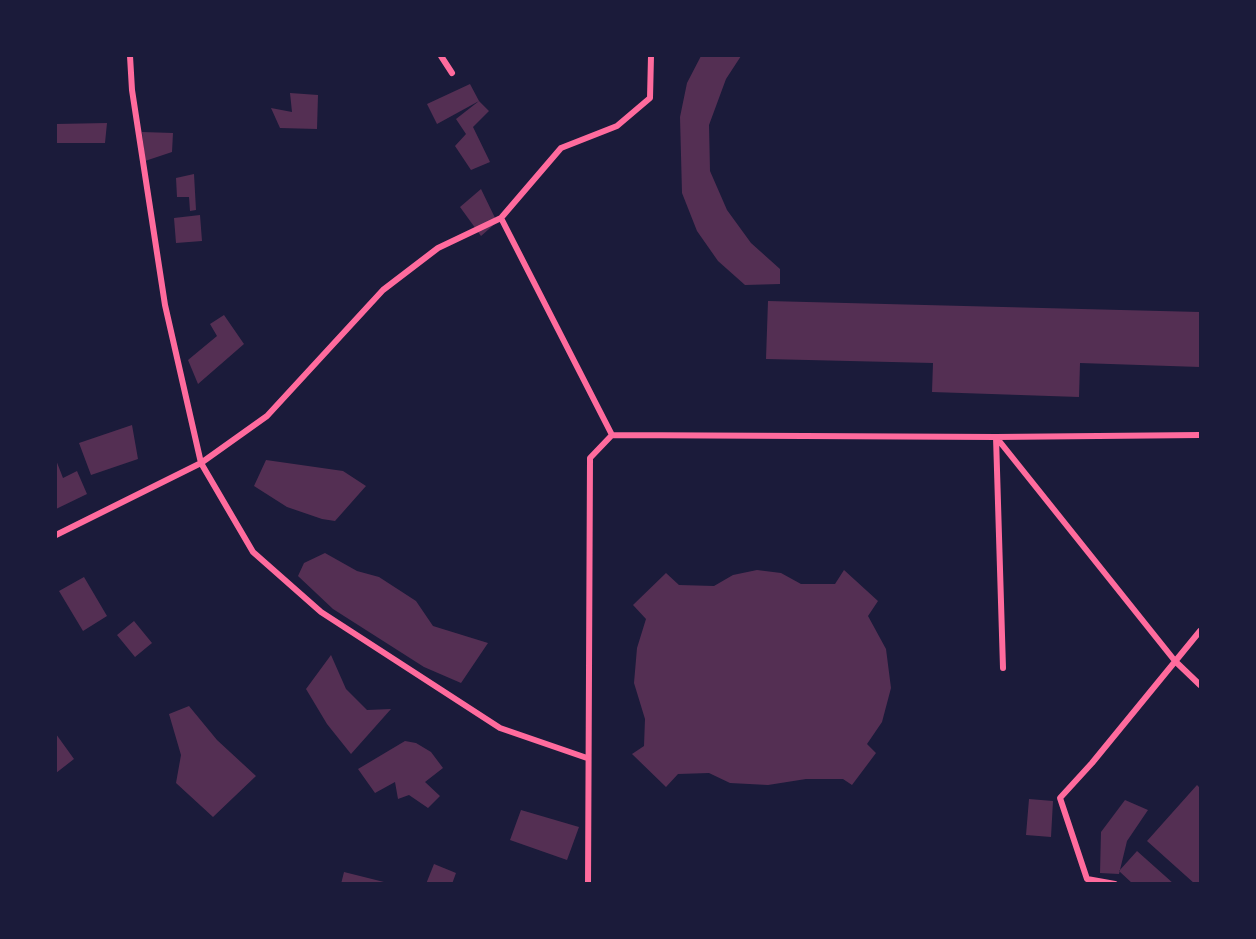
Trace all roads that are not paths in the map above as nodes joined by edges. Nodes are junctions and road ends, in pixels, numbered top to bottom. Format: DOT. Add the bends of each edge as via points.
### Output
graph roads {
  1 [pos="130,56"];
  2 [pos="441,56"];
  3 [pos="651,56"];
  4 [pos="452,73"];
  5 [pos="501,218"];
  6 [pos="612,435"];
  7 [pos="1200,435"];
  8 [pos="996,437"];
  9 [pos="201,463"];
  10 [pos="56,535"];
  11 [pos="1200,631"];
  12 [pos="1195,637"];
  13 [pos="1200,642"];
  14 [pos="1175,660"];
  15 [pos="1003,668"];
  16 [pos="1200,685"];
  17 [pos="587,758"];
  18 [pos="588,884"];
  19 [pos="1115,884"];
  1 -- 9 [label="street" via="165,305"];
  2 -- 4 [label="street"];
  3 -- 5 [label="street" via="650,98 617,126 561,148"];
  5 -- 6 [label="street"];
  5 -- 9 [label="street" via="438,248 383,290 267,416"];
  6 -- 8 [label="street"];
  6 -- 17 [label="street" via="590,458"];
  7 -- 8 [label="street"];
  8 -- 14 [label="street"];
  8 -- 15 [label="street"];
  9 -- 10 [label="street"];
  9 -- 17 [label="street" via="253,552 321,612 500,728"];
  11 -- 12 [label="street"];
  12 -- 13 [label="street"];
  12 -- 14 [label="street"];
  14 -- 16 [label="street"];
  14 -- 19 [label="street" via="1060,798 1087,879"];
  17 -- 18 [label="street"];
}
